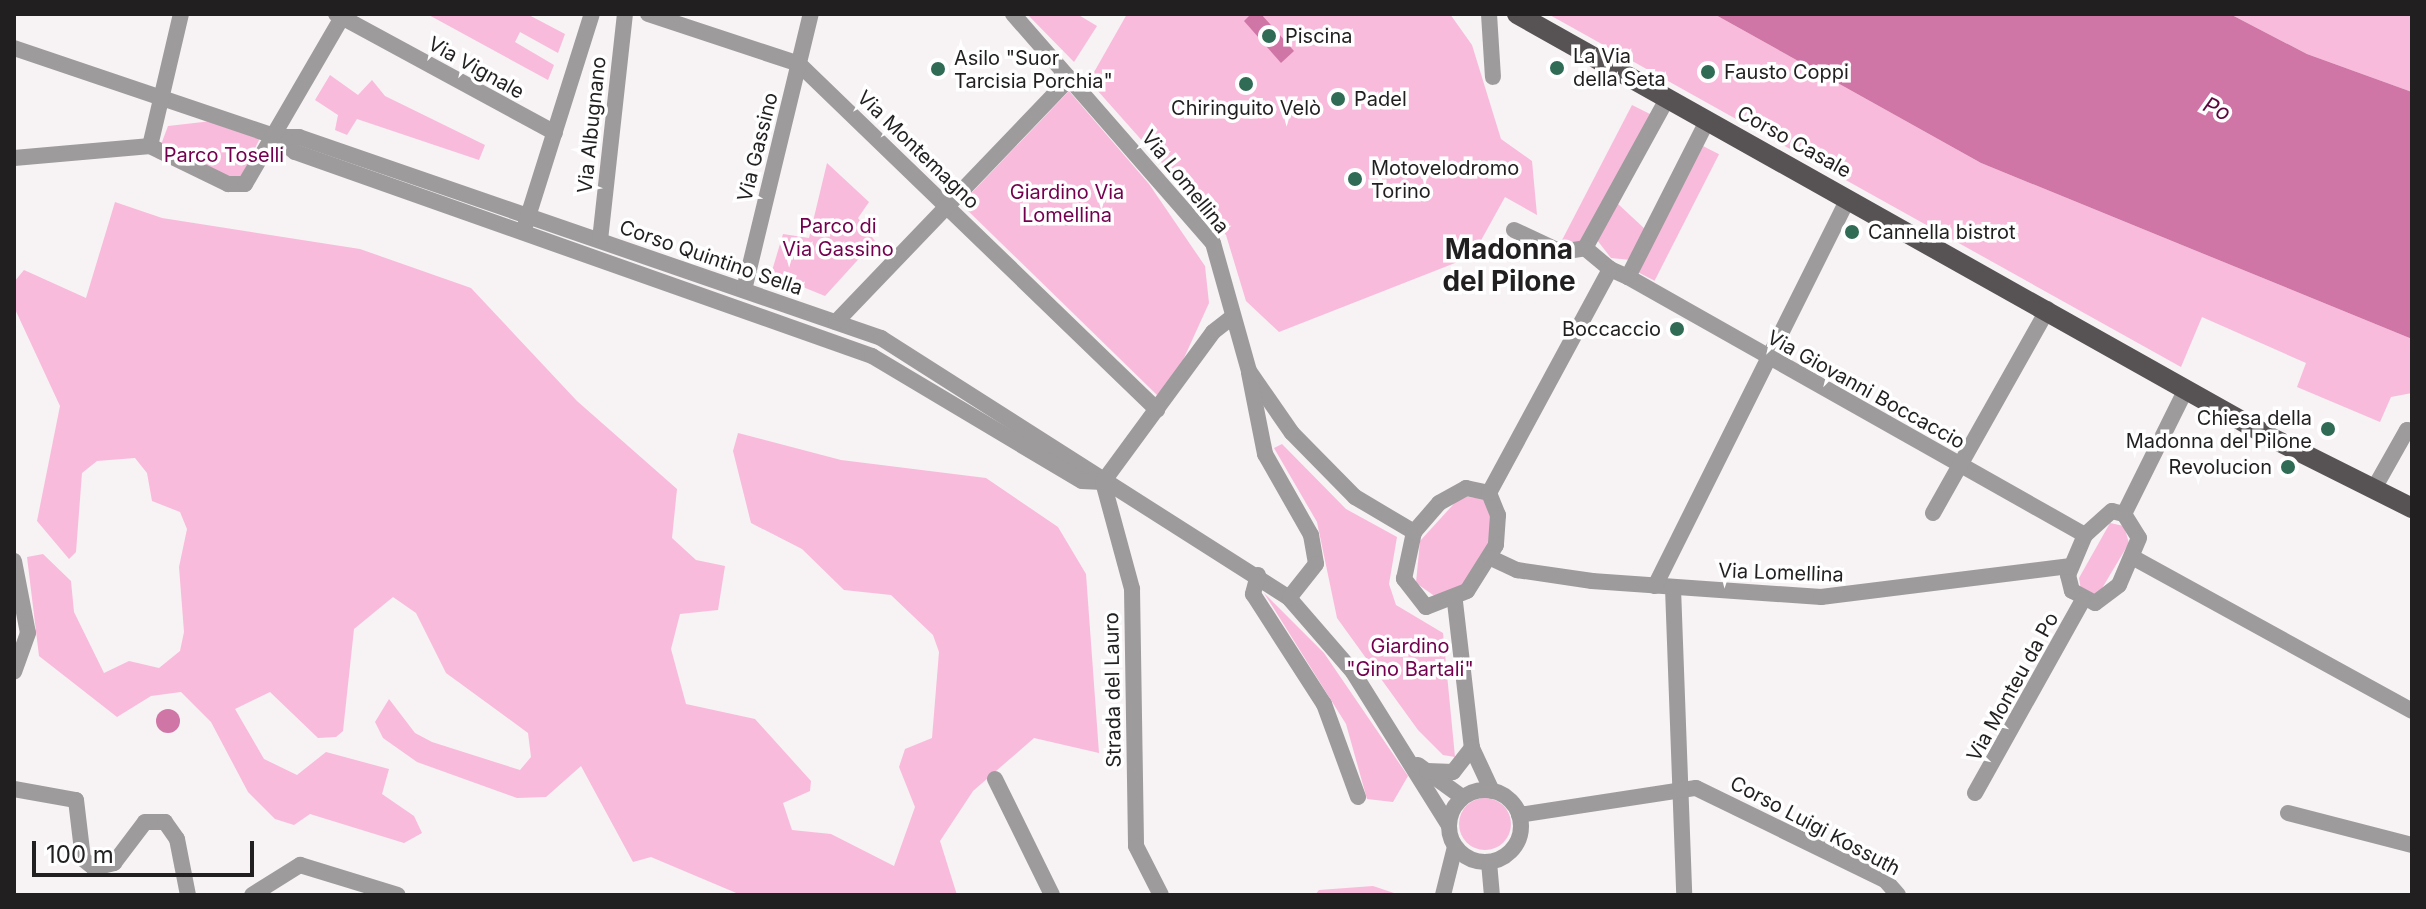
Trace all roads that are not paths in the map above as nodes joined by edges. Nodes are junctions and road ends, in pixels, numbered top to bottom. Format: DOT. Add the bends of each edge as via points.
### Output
graph roads {
  1 [pos="181,14"];
  2 [pos="592,14"];
  3 [pos="625,14"];
  4 [pos="648,14"];
  5 [pos="811,14"];
  6 [pos="1013,14"];
  7 [pos="1489,14"];
  8 [pos="1517,14"];
  9 [pos="340,15"];
  10 [pos="14,48"];
  11 [pos="799,64"];
  12 [pos="1493,77"];
  13 [pos="1070,78"];
  14 [pos="159,97"];
  15 [pos="1667,99"];
  16 [pos="1707,121"];
  17 [pos="555,133"];
  18 [pos="277,137"];
  19 [pos="150,146"];
  20 [pos="14,158"];
  21 [pos="1848,199"];
  22 [pos="946,206"];
  23 [pos="528,216"];
  24 [pos="1514,230"];
  25 [pos="523,235"];
  26 [pos="600,240"];
  27 [pos="1585,248"];
  28 [pos="1610,269"];
  29 [pos="1628,277"];
  30 [pos="744,290"];
  31 [pos="2048,309"];
  32 [pos="1232,317"];
  33 [pos="836,322"];
  34 [pos="1767,358"];
  35 [pos="1249,371"];
  36 [pos="2186,389"];
  37 [pos="1157,410"];
  38 [pos="2412,433"];
  39 [pos="1964,468"];
  40 [pos="1103,482"];
  41 [pos="2376,485"];
  42 [pos="1489,493"];
  43 [pos="2412,508"];
  44 [pos="1933,513"];
  45 [pos="2124,514"];
  46 [pos="1414,532"];
  47 [pos="2085,535"];
  48 [pos="1491,558"];
  49 [pos="2134,558"];
  50 [pos="14,561"];
  51 [pos="2071,566"];
  52 [pos="1258,575"];
  53 [pos="1664,587"];
  54 [pos="1289,598"];
  55 [pos="2083,600"];
  56 [pos="1455,602"];
  57 [pos="14,672"];
  58 [pos="2412,711"];
  59 [pos="1474,753"];
  60 [pos="1411,760"];
  61 [pos="1425,771"];
  62 [pos="995,779"];
  63 [pos="14,789"];
  64 [pos="1492,791"];
  65 [pos="1677,791"];
  66 [pos="1975,793"];
  67 [pos="1468,794"];
  68 [pos="1358,797"];
  69 [pos="2288,813"];
  70 [pos="1519,815"];
  71 [pos="1448,824"];
  72 [pos="2412,845"];
  73 [pos="1455,847"];
  74 [pos="1489,862"];
  75 [pos="347,887"];
  76 [pos="188,895"];
  77 [pos="252,895"];
  78 [pos="398,895"];
  79 [pos="1052,895"];
  80 [pos="1161,895"];
  81 [pos="1443,895"];
  82 [pos="1492,895"];
  83 [pos="1684,895"];
  84 [pos="1898,895"];
  1 -- 14 [label="street"];
  2 -- 17 [label="street"];
  3 -- 26 [label="street, Via Albugnano"];
  4 -- 11 [label="street, Via Montemagno"];
  5 -- 11 [label="street, Via Gassino"];
  6 -- 13 [label="street, Via Lomellina"];
  7 -- 12 [label="street"];
  8 -- 15 [label="main road, Corso Casale"];
  9 -- 17 [label="street, Via Vignale"];
  9 -- 18 [label="street"];
  10 -- 14 [label="street, Corso Quintino Sella"];
  11 -- 22 [label="street, Via Montemagno"];
  11 -- 30 [label="street, Via Gassino"];
  13 -- 22 [label="street"];
  13 -- 32 [label="street, Via Lomellina" via="1213,243"];
  14 -- 18 [label="street, Corso Quintino Sella"];
  14 -- 19 [label="street"];
  15 -- 16 [label="main road, Corso Casale"];
  15 -- 27 [label="street"];
  16 -- 21 [label="main road, Corso Casale"];
  16 -- 29 [label="street"];
  17 -- 23 [label="street"];
  18 -- 19 [label="street" via="245,184 228,184"];
  18 -- 23 [label="street, Corso Quintino Sella" via="299,137"];
  18 -- 25 [label="street, Corso Quintino Sella" via="295,152"];
  19 -- 20 [label="street"];
  21 -- 31 [label="main road, Corso Casale"];
  21 -- 34 [label="street"];
  22 -- 33 [label="street"];
  22 -- 37 [label="street, Via Montemagno"];
  23 -- 25 [label="street"];
  23 -- 26 [label="street, Corso Quintino Sella"];
  24 -- 27 [label="street" via="1561,252"];
  25 -- 40 [label="street, Corso Quintino Sella" via="872,356 1082,481"];
  26 -- 30 [label="street, Corso Quintino Sella"];
  27 -- 28 [label="street, Via Giovanni Boccaccio"];
  28 -- 29 [label="street, Via Giovanni Boccaccio"];
  28 -- 42 [label="street"];
  29 -- 34 [label="street, Via Giovanni Boccaccio"];
  30 -- 33 [label="street, Corso Quintino Sella"];
  31 -- 36 [label="main road, Corso Casale"];
  31 -- 39 [label="street"];
  32 -- 35 [label="street, Via Lomellina"];
  32 -- 37 [label="street" via="1213,332"];
  33 -- 40 [label="street, Corso Quintino Sella" via="881,338 1089,466"];
  34 -- 39 [label="street, Via Giovanni Boccaccio"];
  34 -- 53 [label="street"];
  35 -- 46 [label="street, Via Lomellina" via="1292,433 1355,497"];
  35 -- 54 [label="street" via="1265,454 1311,535 1316,564"];
  36 -- 41 [label="main road, Corso Casale"];
  36 -- 45 [label="street"];
  37 -- 40 [label="street"];
  38 -- 41 [label="street" via="2407,430"];
  39 -- 44 [label="street"];
  39 -- 47 [label="street, Via Giovanni Boccaccio"];
  40 -- 52 [label="street, Corso Quintino Sella"];
  40 -- 80 [label="street, Strada del Lauro" via="1132,589 1136,846"];
  41 -- 43 [label="main road, Corso Casale"];
  42 -- 46 [label="street" via="1466,488 1439,503"];
  42 -- 48 [label="street" via="1498,515"];
  45 -- 47 [label="street" via="2098,516"];
  45 -- 49 [label="street" via="2139,538"];
  46 -- 56 [label="street" via="1404,579 1412,596 1426,607"];
  47 -- 51 [label="street"];
  48 -- 53 [label="street, Via Lomellina" via="1529,572"];
  48 -- 56 [label="street"];
  49 -- 55 [label="street" via="2108,600"];
  49 -- 58 [label="street"];
  50 -- 57 [label="street" via="28,633"];
  51 -- 53 [label="street, Via Lomellina" via="1893,593"];
  51 -- 55 [label="street" via="2072,591"];
  52 -- 54 [label="street, Corso Quintino Sella"];
  52 -- 68 [label="street" via="1253,594 1324,704"];
  53 -- 65 [label="street"];
  54 -- 60 [label="street, Corso Quintino Sella" via="1353,672"];
  55 -- 66 [label="street, Via Monteu da Po"];
  56 -- 59 [label="street"];
  59 -- 61 [label="street" via="1453,772"];
  59 -- 64 [label="street"];
  59 -- 67 [label="street"];
  60 -- 61 [label="street"];
  60 -- 71 [label="street, Corso Quintino Sella"];
  61 -- 67 [label="street"];
  62 -- 79 [label="street"];
  63 -- 76 [label="street" via="76,800 83,859 94,868 114,863 145,822 165,822 177,839"];
  64 -- 67 [label="street"];
  64 -- 70 [label="street"];
  65 -- 70 [label="street, Corso Luigi Kossuth"];
  65 -- 83 [label="street"];
  65 -- 84 [label="street, Corso Luigi Kossuth" via="1696,788 1731,802 1885,880"];
  67 -- 71 [label="street"];
  69 -- 72 [label="street"];
  70 -- 74 [label="street" via="1515,846"];
  71 -- 73 [label="street"];
  73 -- 74 [label="street"];
  73 -- 81 [label="street"];
  74 -- 82 [label="street"];
  75 -- 77 [label="street" via="300,865"];
  75 -- 78 [label="street"];
}
